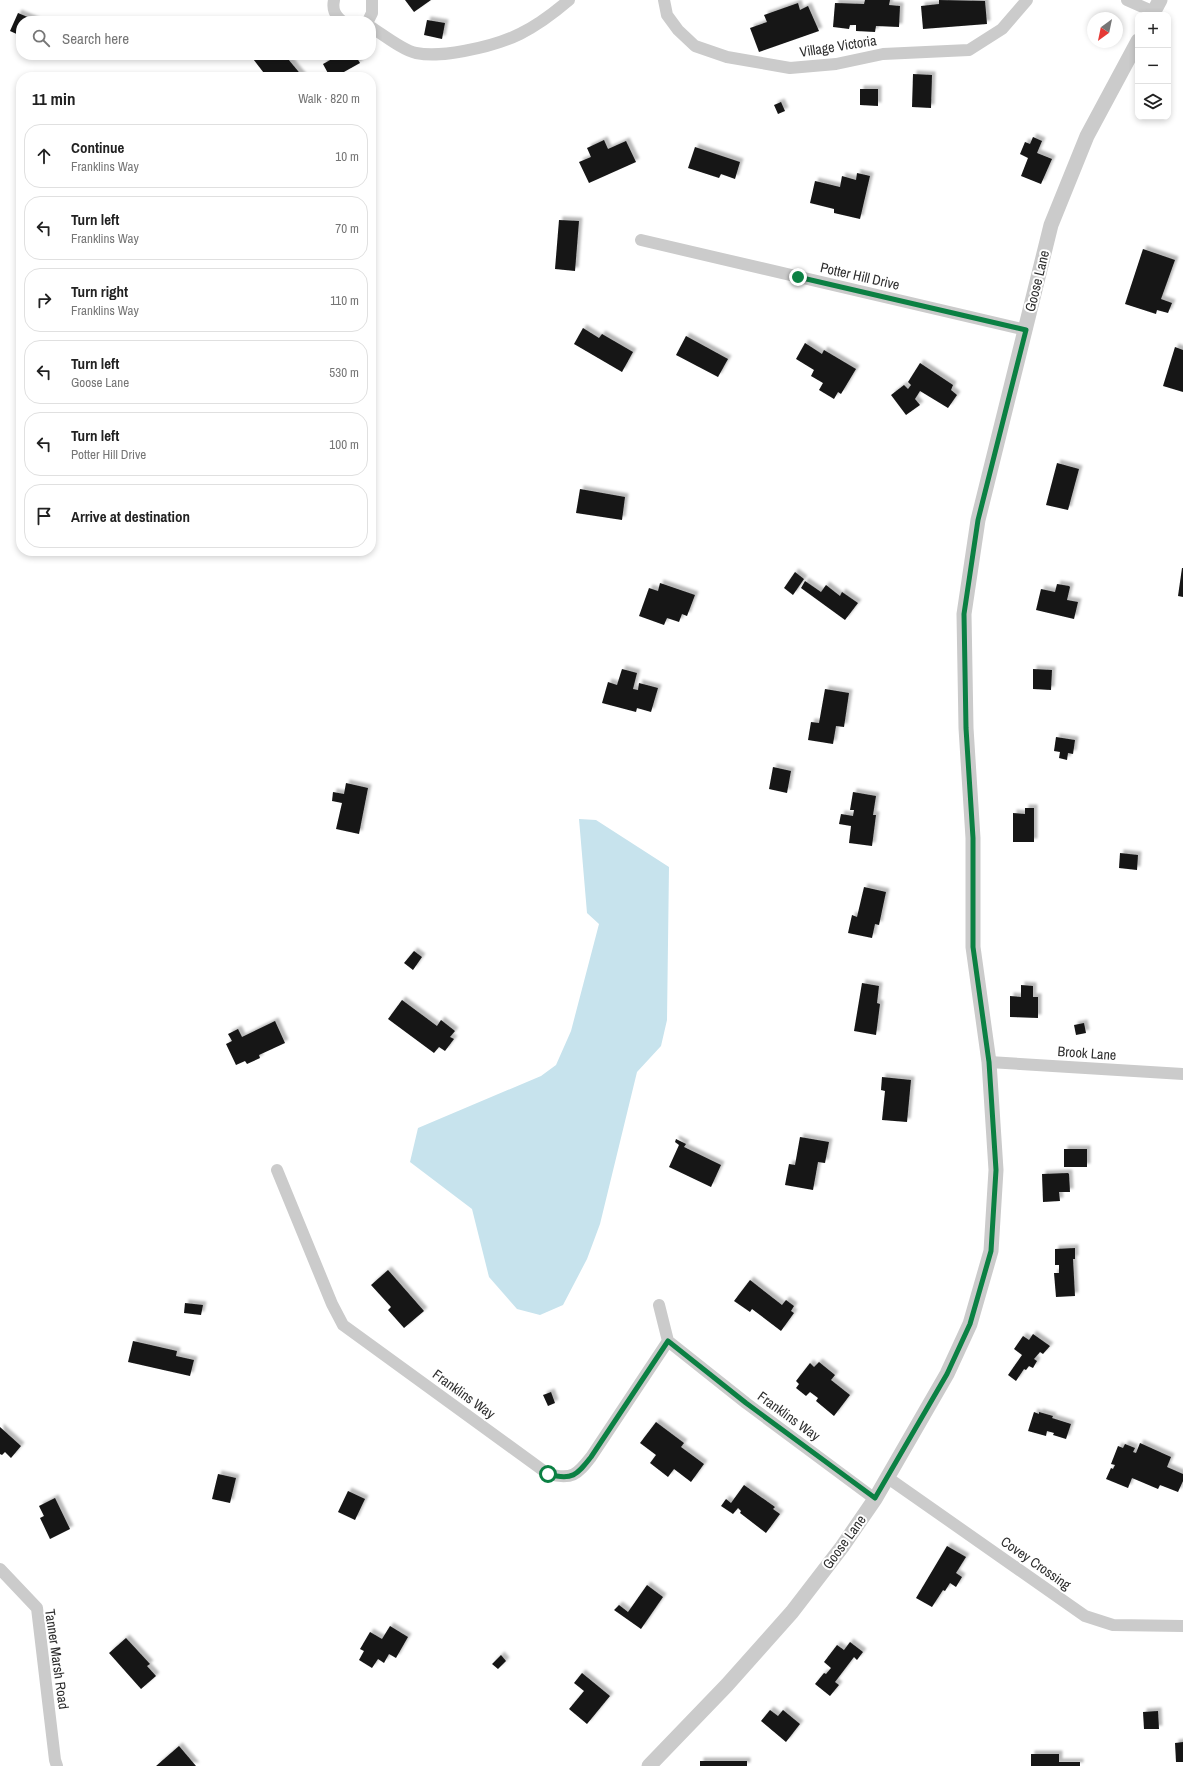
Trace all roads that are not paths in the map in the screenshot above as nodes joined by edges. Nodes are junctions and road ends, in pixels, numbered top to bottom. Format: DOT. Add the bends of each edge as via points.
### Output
graph roads {
  1 [pos="334,0"];
  2 [pos="372,0"];
  3 [pos="568,0"];
  4 [pos="664,0"];
  5 [pos="1027,0"];
  6 [pos="1127,0"];
  7 [pos="1155,9"];
  8 [pos="337,16"];
  9 [pos="370,16"];
  10 [pos="376,30"];
  11 [pos="1135,47"];
  12 [pos="642,240"];
  13 [pos="1026,330"];
  14 [pos="989,1062"];
  15 [pos="1183,1074"];
  16 [pos="277,1170"];
  17 [pos="659,1305"];
  18 [pos="668,1341"];
  19 [pos="888,1478"];
  20 [pos="875,1498"];
  21 [pos="0,1568"];
  22 [pos="1183,1626"];
  23 [pos="57,1766"];
  24 [pos="649,1766"];
  1 -- 8 [label="street" via="333,7"];
  2 -- 9 [label="street"];
  3 -- 10 [label="street" via="541,23 506,41 438,56 414,53"];
  4 -- 5 [label="street, Village Victoria" via="667,15 695,46 727,58 790,68 836,64 883,54 970,50 1002,29"];
  6 -- 7 [label="street"];
  11 -- 13 [label="street, Goose Lane" via="1087,136 1051,225"];
  12 -- 13 [label="street, Potter Hill Drive"];
  13 -- 14 [label="street, Goose Lane" via="978,520 964,614 966,728 973,838 973,947"];
  14 -- 15 [label="street, Brook Lane"];
  14 -- 19 [label="street, Goose Lane" via="996,1170 991,1251 967,1330 947,1374"];
  16 -- 18 [label="street, Franklins Way" via="343,1325 548,1474 561,1477 579,1473"];
  17 -- 18 [label="street"];
  18 -- 20 [label="street, Franklins Way" via="746,1403"];
  19 -- 20 [label="street, Goose Lane"];
  19 -- 22 [label="street, Covey Crossing" via="1085,1616 1113,1625"];
  20 -- 24 [label="street, Goose Lane" via="842,1547 792,1612 727,1685"];
  21 -- 23 [label="street, Tanner Marsh Road" via="37,1608"];
}
